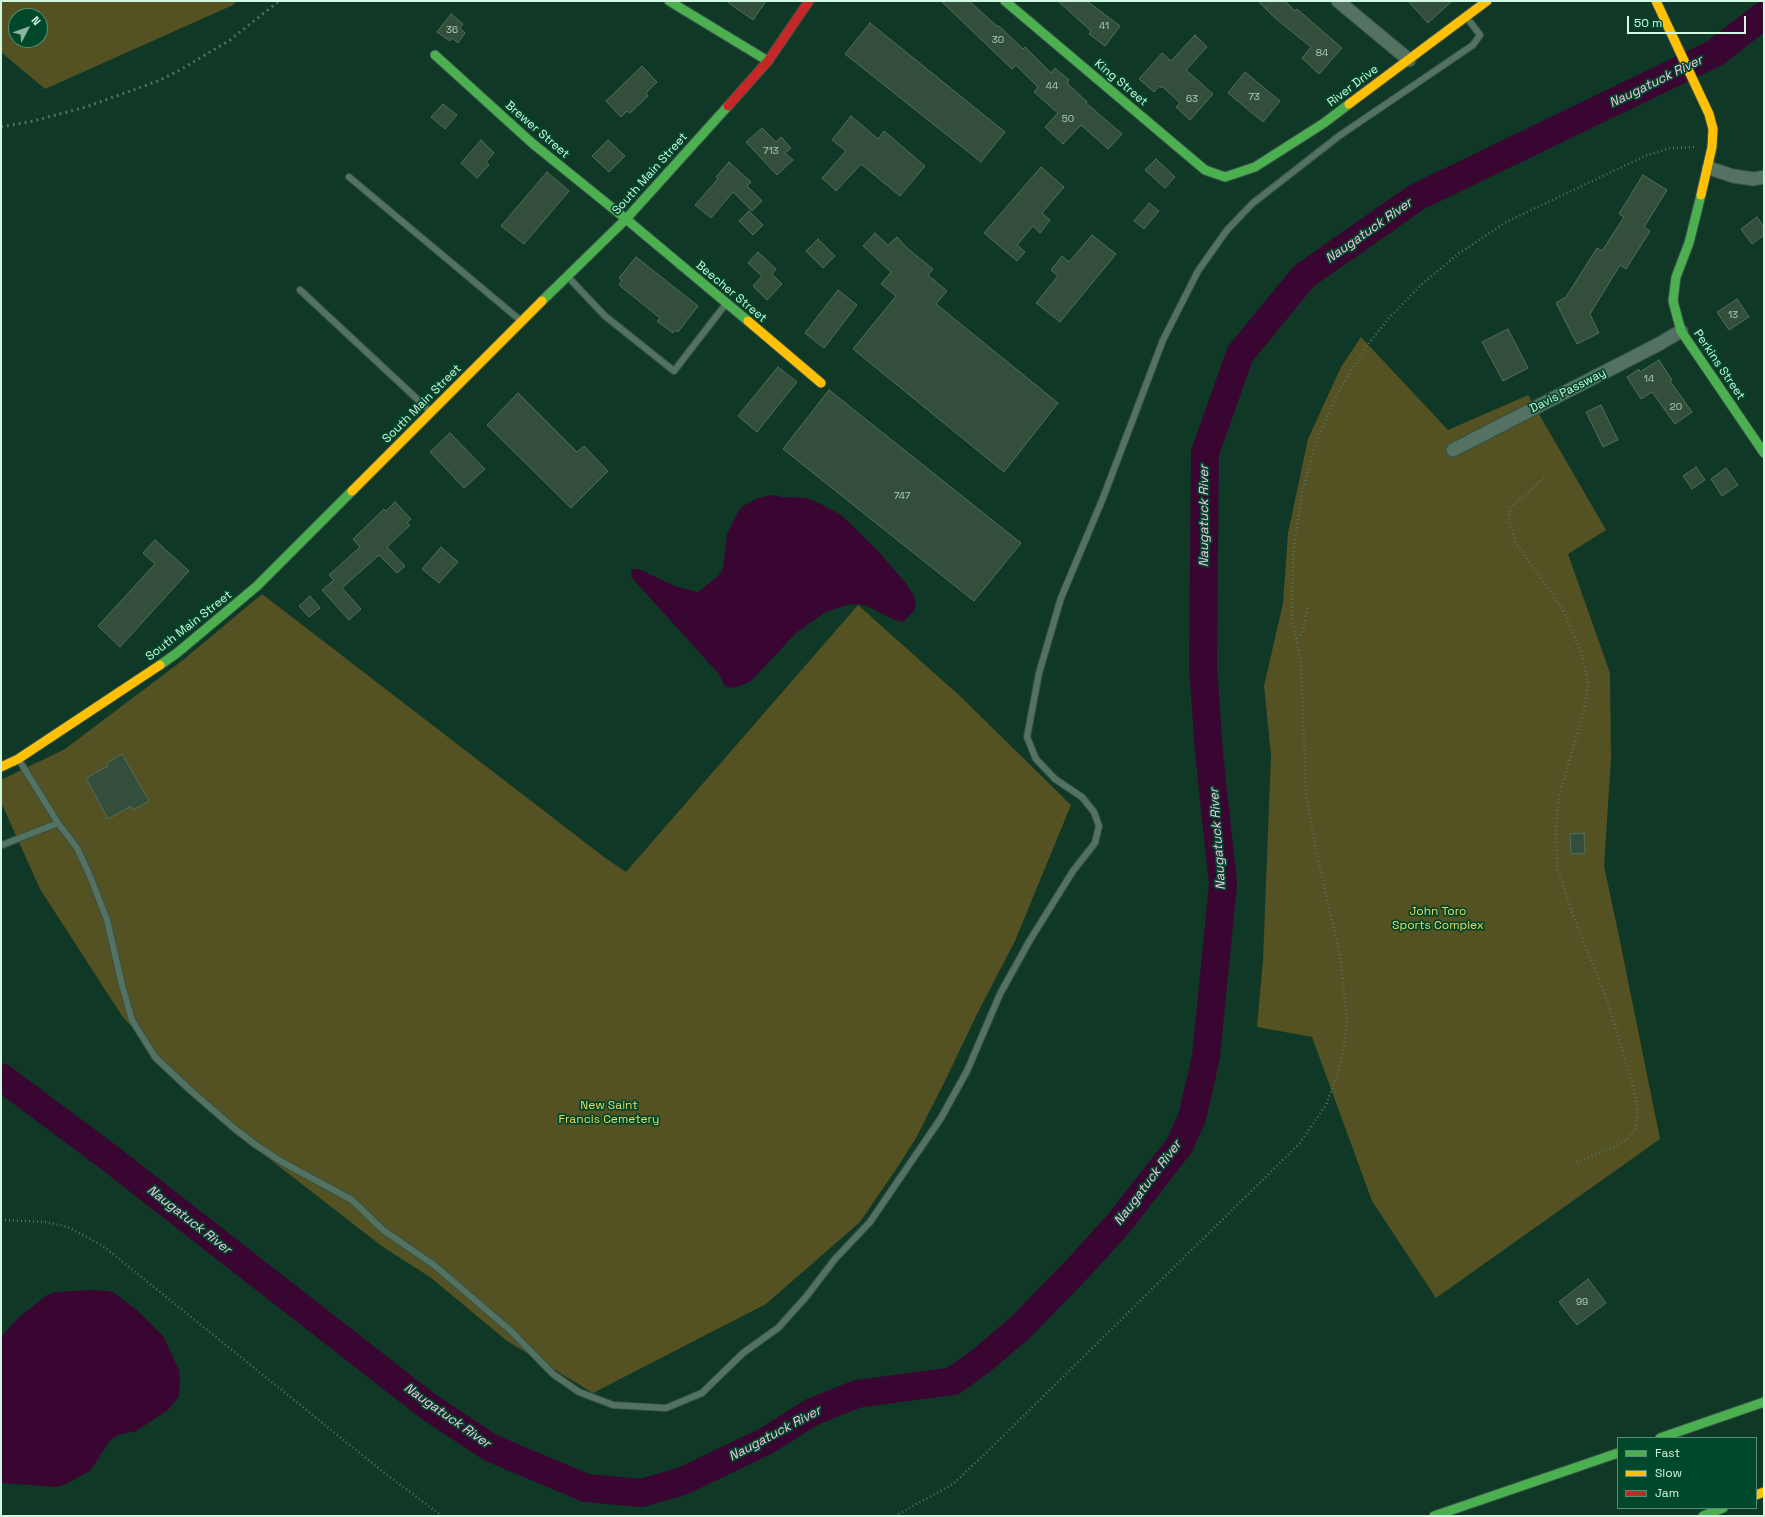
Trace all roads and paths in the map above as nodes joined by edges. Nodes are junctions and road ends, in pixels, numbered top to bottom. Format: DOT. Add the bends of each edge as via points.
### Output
graph roads {
  1 [pos="669,1"];
  2 [pos="809,1"];
  3 [pos="1005,1"];
  4 [pos="1338,1"];
  5 [pos="1488,1"];
  6 [pos="1656,1"];
  7 [pos="1466,17"];
  8 [pos="436,55"];
  9 [pos="1409,60"];
  10 [pos="768,62"];
  11 [pos="1712,147"];
  12 [pos="1709,168"];
  13 [pos="349,177"];
  14 [pos="1225,177"];
  15 [pos="1764,177"];
  16 [pos="626,219"];
  17 [pos="567,276"];
  18 [pos="300,290"];
  19 [pos="726,303"];
  20 [pos="522,321"];
  21 [pos="1681,331"];
  22 [pos="821,383"];
  23 [pos="431,412"];
  24 [pos="1453,450"];
  25 [pos="1764,453"];
  26 [pos="1544,478"];
  27 [pos="1308,606"];
  28 [pos="1297,639"];
  29 [pos="18,759"];
  30 [pos="1,767"];
  31 [pos="58,823"];
  32 [pos="2,845"];
  33 [pos="1576,1162"];
  34 [pos="1,1220"];
  35 [pos="1764,1402"];
  36 [pos="1663,1437"];
  37 [pos="1617,1453"];
  38 [pos="1720,1509"];
  39 [pos="442,1516"];
  40 [pos="895,1516"];
  41 [pos="1434,1516"];
  42 [pos="1703,1516"];
  1 -- 10 [label="main road"];
  2 -- 10 [label="main road, South Main Street"];
  3 -- 14 [label="main road, King Street" via="1205,170"];
  4 -- 9 [label="street"];
  5 -- 7 [label="main road, River Drive"];
  6 -- 11 [label="main road, Perkins Street" via="1712,122"];
  7 -- 9 [label="main road, River Drive"];
  7 -- 31 [label="lane" via="1480,35 1473,45 1340,136 1264,194 1227,230 1198,271 1163,340 1103,498 1061,598 1039,674 1026,737 1036,759 1055,779 1082,797 1094,812 1099,826 1095,843 1073,871 1030,940 1000,994 967,1071 941,1118 870,1222 835,1259 778,1328 743,1353 702,1393 666,1408 613,1405 579,1392 553,1374 511,1331 434,1265 383,1230 352,1200 256,1145 189,1089 155,1057 132,1020 107,920 77,848"];
  8 -- 16 [label="main road, Brewer Street" via="532,143"];
  9 -- 14 [label="main road, River Drive" via="1324,123 1255,167"];
  10 -- 16 [label="main road, South Main Street"];
  11 -- 12 [label="main road, Perkins Street"];
  11 -- 28 [label="path" via="1670,148 1645,156 1506,222 1458,254 1421,285 1390,317 1365,348 1336,396 1315,445 1302,492 1293,555 1292,619"];
  12 -- 15 [label="street" via="1733,176"];
  12 -- 21 [label="main road, Perkins Street" via="1689,243 1676,277 1673,301"];
  13 -- 20 [label="lane"];
  16 -- 17 [label="main road, South Main Street"];
  16 -- 19 [label="main road, Beecher Street"];
  17 -- 19 [label="lane" via="605,316 674,371"];
  17 -- 20 [label="main road, South Main Street"];
  18 -- 23 [label="lane"];
  19 -- 22 [label="main road, Beecher Street"];
  20 -- 23 [label="main road, South Main Street"];
  21 -- 24 [label="street, Davis Passway"];
  21 -- 25 [label="main road, Perkins Street"];
  23 -- 29 [label="main road, South Main Street" via="257,586 177,653"];
  26 -- 33 [label="path" via="1510,508 1509,522 1516,543 1563,610 1582,654 1588,685 1585,706 1559,796 1556,829 1557,867 1607,1000 1638,1110 1635,1129 1626,1140"];
  27 -- 28 [label="path" via="1302,634"];
  28 -- 40 [label="path" via="1301,662 1306,794 1340,956 1347,1020 1344,1048 1326,1105 1300,1143 987,1452 953,1484"];
  29 -- 30 [label="main road, South Main Street"];
  29 -- 31 [label="lane"];
  31 -- 32 [label="lane"];
  34 -- 39 [label="path" via="46,1222 68,1227 103,1246 382,1471"];
  35 -- 36 [label="main road"];
  37 -- 41 [label="main road"];
  38 -- 42 [label="main road"];
}
